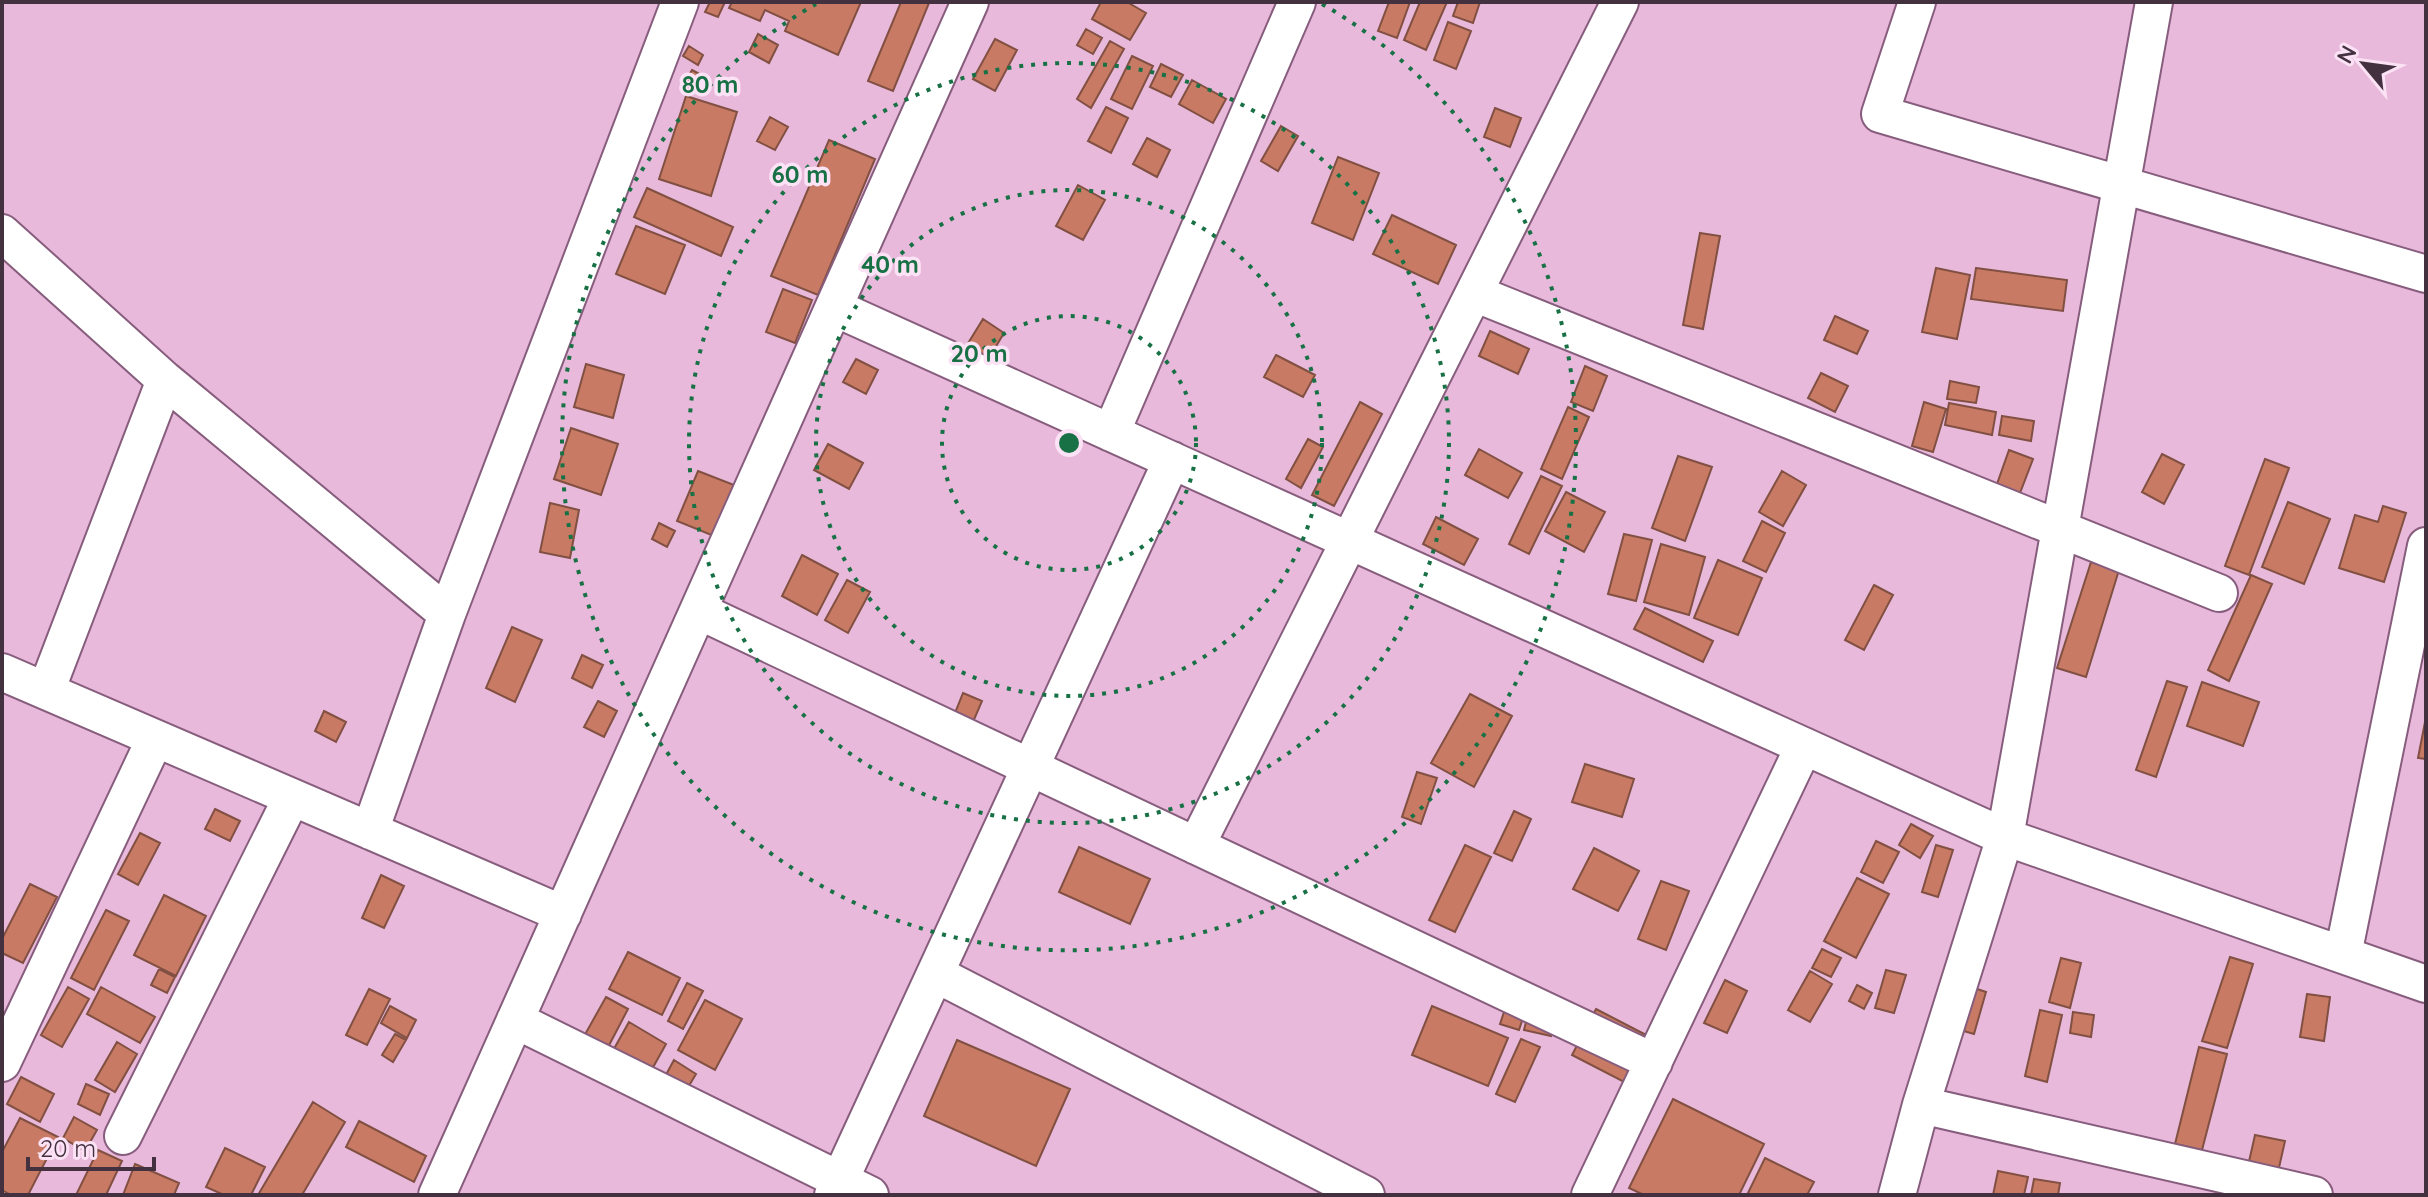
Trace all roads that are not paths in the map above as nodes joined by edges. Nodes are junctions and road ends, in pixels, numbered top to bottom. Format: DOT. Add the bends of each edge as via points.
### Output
graph roads {
  1 [pos="680,2"];
  2 [pos="970,2"];
  3 [pos="1297,2"];
  4 [pos="1620,2"];
  5 [pos="1917,2"];
  6 [pos="2154,2"];
  7 [pos="2121,185"];
  8 [pos="2,233"];
  9 [pos="2426,274"];
  10 [pos="1474,293"];
  11 [pos="835,308"];
  12 [pos="165,380"];
  13 [pos="1111,433"];
  14 [pos="1172,460"];
  15 [pos="2059,529"];
  16 [pos="1349,541"];
  17 [pos="2426,546"];
  18 [pos="2219,593"];
  19 [pos="699,611"];
  20 [pos="447,614"];
  21 [pos="2,672"];
  22 [pos="46,691"];
  23 [pos="155,739"];
  24 [pos="1804,746"];
  25 [pos="1031,768"];
  26 [pos="292,797"];
  27 [pos="370,831"];
  28 [pos="2005,837"];
  29 [pos="1196,846"];
  30 [pos="563,914"];
  31 [pos="2343,955"];
  32 [pos="936,974"];
  33 [pos="2426,984"];
  34 [pos="515,1020"];
  35 [pos="1654,1062"];
  36 [pos="2,1063"];
  37 [pos="1921,1105"];
  38 [pos="123,1136"];
  39 [pos="848,1190"];
  40 [pos="437,1195"];
  41 [pos="1366,1195"];
  42 [pos="1590,1195"];
  43 [pos="1897,1195"];
  44 [pos="2314,1195"];
  1 -- 20 [label="street"];
  2 -- 11 [label="street"];
  3 -- 13 [label="street"];
  4 -- 10 [label="street"];
  5 -- 7 [label="street" via="1880,114"];
  6 -- 7 [label="street"];
  7 -- 9 [label="street"];
  7 -- 15 [label="street"];
  8 -- 12 [label="street"];
  10 -- 15 [label="street"];
  10 -- 16 [label="street"];
  11 -- 13 [label="street"];
  11 -- 19 [label="street"];
  12 -- 20 [label="street"];
  12 -- 22 [label="street"];
  13 -- 14 [label="street"];
  14 -- 16 [label="street"];
  14 -- 25 [label="street"];
  15 -- 18 [label="street"];
  15 -- 28 [label="street"];
  16 -- 24 [label="street"];
  16 -- 29 [label="street"];
  17 -- 31 [label="street"];
  19 -- 25 [label="street"];
  19 -- 30 [label="street"];
  20 -- 27 [label="street"];
  21 -- 22 [label="street"];
  22 -- 23 [label="street"];
  23 -- 26 [label="street"];
  23 -- 36 [label="street"];
  24 -- 28 [label="street"];
  24 -- 35 [label="street"];
  25 -- 29 [label="street"];
  25 -- 32 [label="street"];
  26 -- 27 [label="street"];
  26 -- 38 [label="street"];
  27 -- 30 [label="street"];
  28 -- 31 [label="street"];
  28 -- 37 [label="street"];
  29 -- 35 [label="street"];
  30 -- 34 [label="street"];
  31 -- 33 [label="street"];
  32 -- 39 [label="street"];
  32 -- 41 [label="street"];
  34 -- 39 [label="street"];
  34 -- 40 [label="street"];
  35 -- 42 [label="street"];
  37 -- 43 [label="street"];
  37 -- 44 [label="street"];
}
